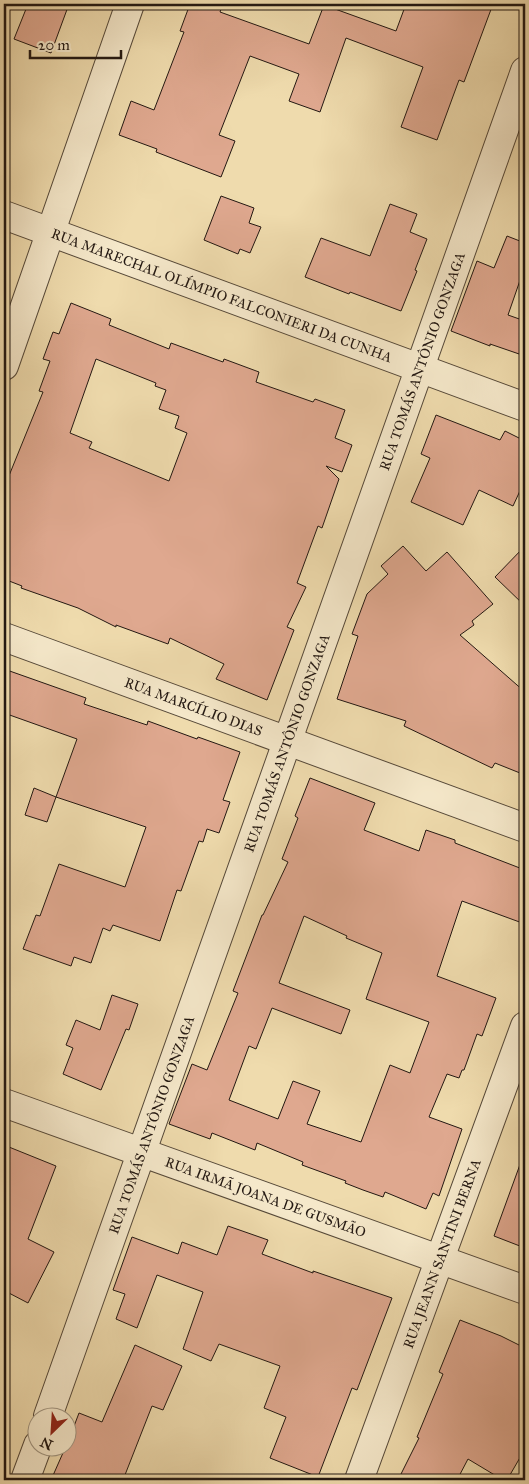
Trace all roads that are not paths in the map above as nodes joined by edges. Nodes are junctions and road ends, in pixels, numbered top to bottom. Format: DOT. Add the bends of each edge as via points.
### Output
graph roads {
  1 [pos="130,4"];
  2 [pos="525,71"];
  3 [pos="4,215"];
  4 [pos="50,232"];
  5 [pos="4,366"];
  6 [pos="420,368"];
  7 [pos="525,407"];
  8 [pos="4,637"];
  9 [pos="288,741"];
  10 [pos="525,828"];
  11 [pos="525,1026"];
  12 [pos="4,1104"];
  13 [pos="142,1153"];
  14 [pos="440,1260"];
  15 [pos="525,1290"];
  16 [pos="52,1406"];
  17 [pos="34,1456"];
  18 [pos="25,1480"];
  19 [pos="359,1480"];
  1 -- 4 [label="street"];
  2 -- 6 [label="street, RUA TOMÁS ANTÔNIO GONZAGA"];
  3 -- 4 [label="street, RUA MARECHAL OLÍMPIO FALCONIERI DA CUNHA"];
  4 -- 5 [label="street"];
  4 -- 6 [label="street, RUA MARECHAL OLÍMPIO FALCONIERI DA CUNHA"];
  6 -- 7 [label="street, RUA MARECHAL OLÍMPIO FALCONIERI DA CUNHA"];
  6 -- 9 [label="street, RUA TOMÁS ANTÔNIO GONZAGA"];
  8 -- 9 [label="street, RUA MARCÍLIO DIAS"];
  9 -- 10 [label="street, RUA MARCÍLIO DIAS"];
  9 -- 13 [label="street, RUA TOMÁS ANTÔNIO GONZAGA"];
  11 -- 14 [label="street, RUA JEANN SANTINI BERNA"];
  12 -- 13 [label="street, RUA IRMÃ JOANA DE GUSMÃO"];
  13 -- 14 [label="street, RUA IRMÃ JOANA DE GUSMÃO"];
  13 -- 16 [label="street, RUA TOMÁS ANTÔNIO GONZAGA"];
  14 -- 15 [label="street, RUA IRMÃ JOANA DE GUSMÃO"];
  14 -- 19 [label="street, RUA JEANN SANTINI BERNA"];
  17 -- 18 [label="street"];
}
